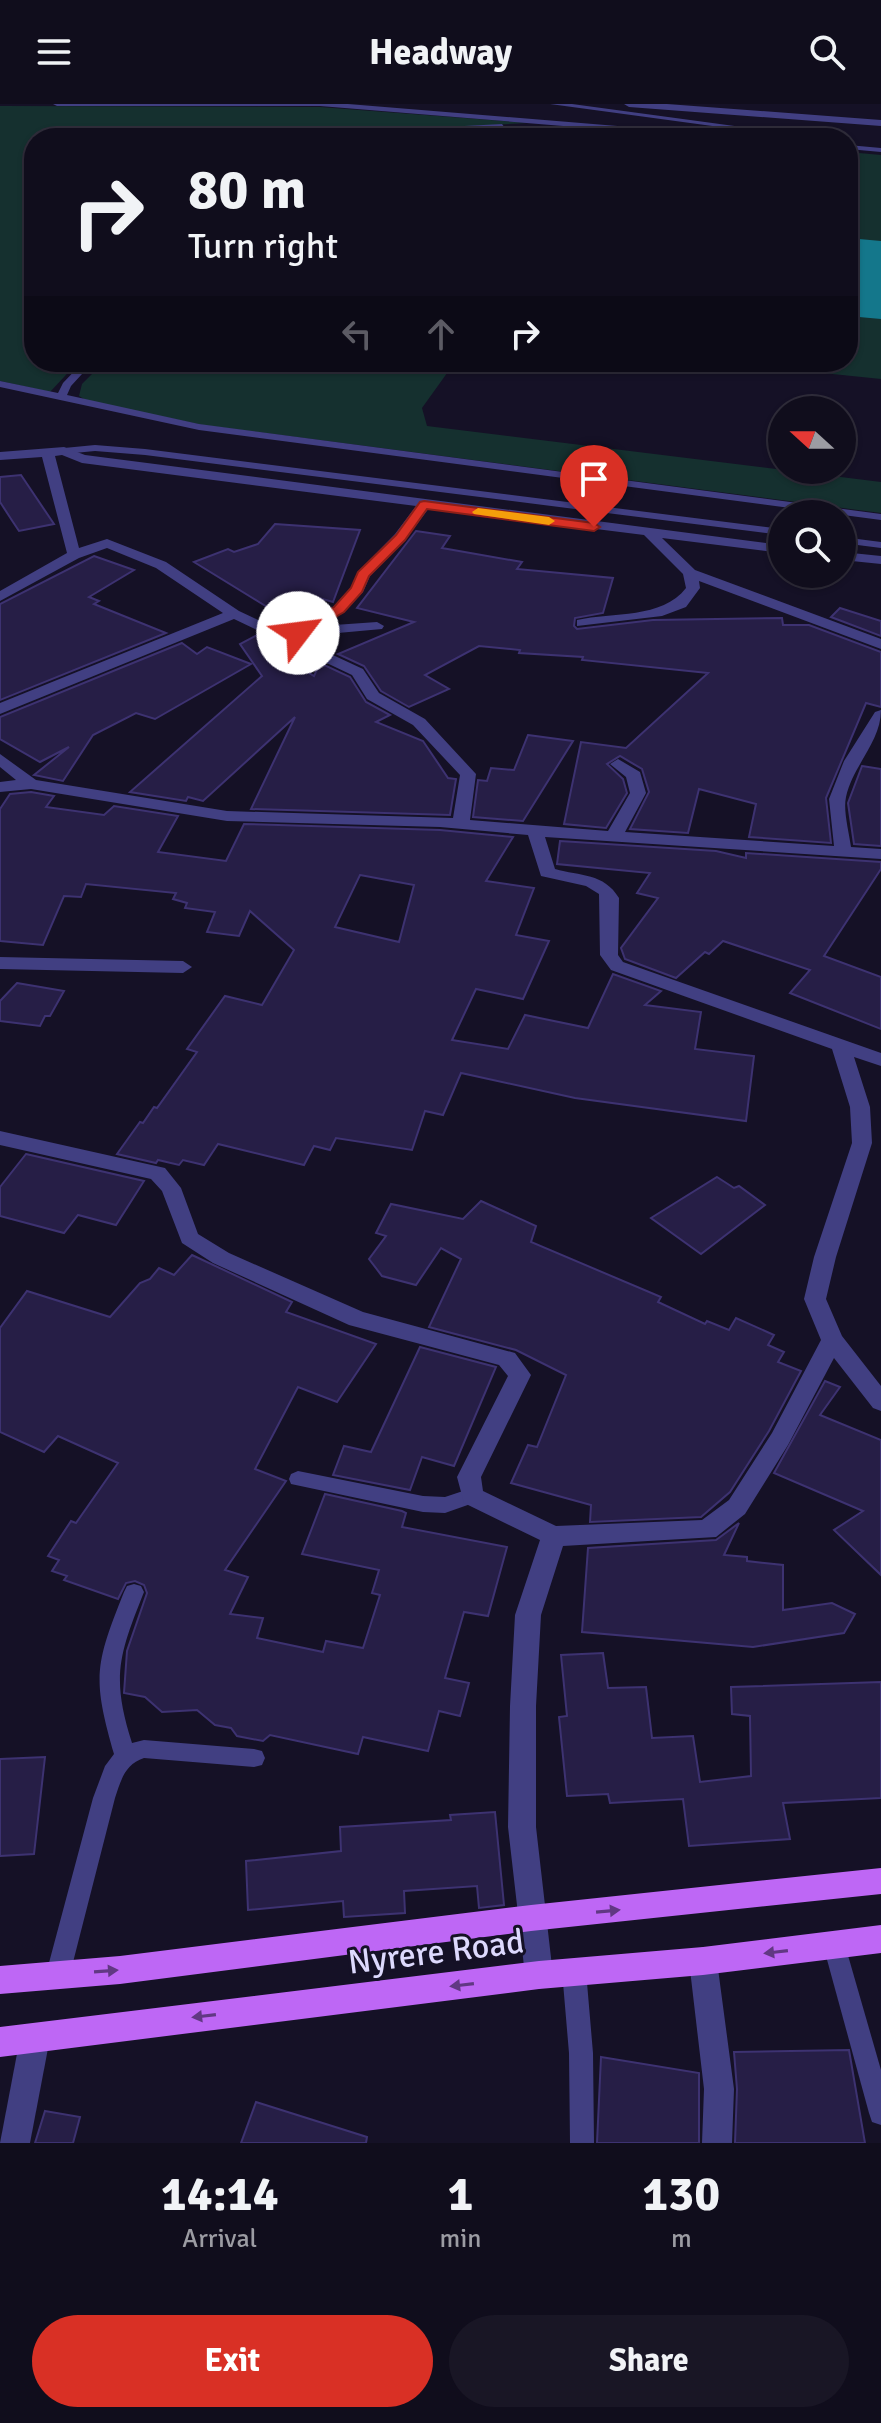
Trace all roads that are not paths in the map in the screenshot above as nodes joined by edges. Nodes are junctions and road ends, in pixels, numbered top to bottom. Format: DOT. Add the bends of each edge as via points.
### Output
graph roads {
  1 [pos="57,104"];
  2 [pos="554,104"];
  3 [pos="629,104"];
  4 [pos="562,123"];
  5 [pos="881,123"];
  6 [pos="466,128"];
  7 [pos="621,128"];
  8 [pos="741,128"];
  9 [pos="858,141"];
  10 [pos="881,142"];
  11 [pos="858,148"];
  12 [pos="881,150"];
  13 [pos="78,372"];
  14 [pos="0,384"];
  15 [pos="61,398"];
  16 [pos="64,451"];
  17 [pos="47,452"];
  18 [pos="0,456"];
  19 [pos="424,505"];
  20 [pos="881,517"];
  21 [pos="768,530"];
  22 [pos="650,534"];
  23 [pos="856,542"];
  24 [pos="881,545"];
  25 [pos="768,547"];
  26 [pos="74,555"];
  27 [pos="856,557"];
  28 [pos="881,560"];
  29 [pos="690,573"];
  30 [pos="0,597"];
  31 [pos="234,614"];
  32 [pos="582,623"];
  33 [pos="377,626"];
  34 [pos="290,634"];
  35 [pos="881,644"];
  36 [pos="0,709"];
  37 [pos="881,715"];
  38 [pos="0,759"];
  39 [pos="618,764"];
  40 [pos="31,784"];
  41 [pos="0,787"];
  42 [pos="461,823"];
  43 [pos="535,831"];
  44 [pos="614,836"];
  45 [pos="843,852"];
  46 [pos="881,854"];
  47 [pos="0,963"];
  48 [pos="183,967"];
  49 [pos="841,1047"];
  50 [pos="881,1060"];
  51 [pos="0,1138"];
  52 [pos="832,1340"];
  53 [pos="881,1402"];
  54 [pos="298,1479"];
  55 [pos="472,1496"];
  56 [pos="554,1536"];
  57 [pos="134,1592"];
  58 [pos="125,1755"];
  59 [pos="254,1758"];
  60 [pos="881,1881"];
  61 [pos="531,1918"];
  62 [pos="881,1939"];
  63 [pos="834,1945"];
  64 [pos="703,1961"];
  65 [pos="574,1971"];
  66 [pos="58,1974"];
  67 [pos="539,1975"];
  68 [pos="0,1980"];
  69 [pos="35,2038"];
  70 [pos="0,2042"];
  71 [pos="881,2113"];
  72 [pos="15,2143"];
  73 [pos="582,2143"];
  74 [pos="717,2143"];
  1 -- 4 [label="lane" via="320,104"];
  2 -- 8 [label="lane"];
  3 -- 5 [label="street"];
  4 -- 6 [label="lane"];
  4 -- 7 [label="lane"];
  9 -- 10 [label="lane"];
  11 -- 12 [label="lane"];
  13 -- 15 [label="lane"];
  14 -- 15 [label="lane"];
  15 -- 20 [label="lane" via="199,427"];
  16 -- 17 [label="street"];
  16 -- 19 [label="street" via="82,459"];
  16 -- 21 [label="lane" via="145,452"];
  17 -- 18 [label="street"];
  17 -- 26 [label="street"];
  19 -- 22 [label="street"];
  19 -- 34 [label="street" via="339,609"];
  22 -- 25 [label="street"];
  22 -- 29 [label="street"];
  23 -- 24 [label="lane"];
  26 -- 30 [label="street"];
  26 -- 31 [label="street" via="107,543 121,547 161,565"];
  27 -- 28 [label="street"];
  29 -- 32 [label="street" via="693,588 681,604 657,613"];
  29 -- 35 [label="street"];
  31 -- 34 [label="street"];
  31 -- 36 [label="street"];
  33 -- 34 [label="street"];
  34 -- 42 [label="street" via="358,672 373,696 419,722 447,750 468,774"];
  37 -- 45 [label="street" via="852,761 837,799"];
  38 -- 40 [label="street"];
  39 -- 44 [label="street" via="634,775 638,793"];
  40 -- 41 [label="street"];
  40 -- 42 [label="street" via="227,816"];
  42 -- 43 [label="street"];
  43 -- 44 [label="street"];
  43 -- 49 [label="street" via="547,872 598,883 607,890 609,955 617,966"];
  44 -- 45 [label="street"];
  45 -- 46 [label="street"];
  47 -- 48 [label="street"];
  49 -- 50 [label="street"];
  49 -- 52 [label="street" via="858,1096 862,1143 815,1299"];
  51 -- 55 [label="street" via="158,1173 171,1188 189,1238 221,1258 357,1319 507,1359 520,1375 469,1477"];
  52 -- 53 [label="street"];
  52 -- 56 [label="street" via="737,1507 707,1530"];
  54 -- 55 [label="lane" via="423,1504 445,1505"];
  55 -- 56 [label="street"];
  56 -- 61 [label="street" via="528,1615 522,1827"];
  57 -- 58 [label="lane" via="108,1677"];
  58 -- 59 [label="lane" via="144,1749"];
  58 -- 66 [label="lane" via="104,1798"];
  61 -- 60 [label="main road, Nyrere Road, one-way"];
  66 -- 61 [label="main road, Nyrere Road, one-way"];
  61 -- 67 [label="street"];
  62 -- 63 [label="main road, Nyrere Road"];
  63 -- 64 [label="main road, Nyrere Road, one-way"];
  63 -- 71 [label="lane"];
  64 -- 65 [label="main road, Nyrere Road"];
  64 -- 74 [label="street" via="719,2089"];
  65 -- 67 [label="main road, Nyrere Road"];
  65 -- 73 [label="lane"];
  66 -- 68 [label="main road, Nyrere Road"];
  67 -- 69 [label="main road, Nyrere Road, one-way"];
  69 -- 70 [label="main road, Nyrere Road"];
  69 -- 72 [label="street"];
}
